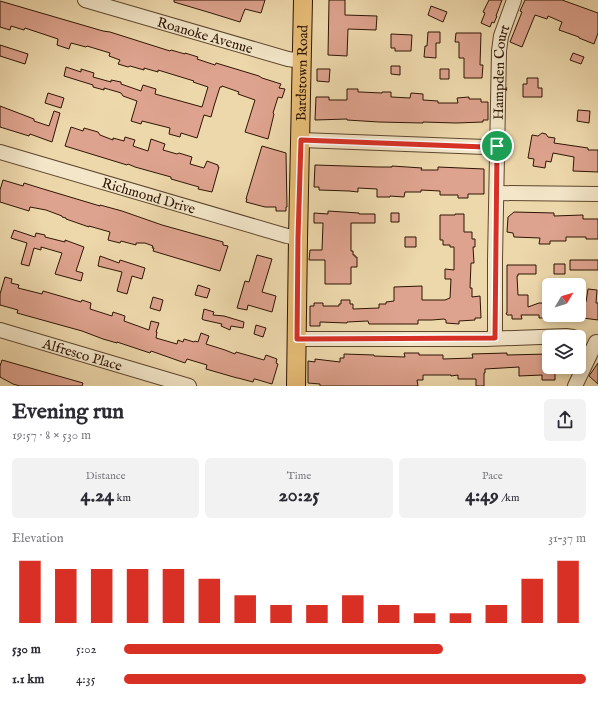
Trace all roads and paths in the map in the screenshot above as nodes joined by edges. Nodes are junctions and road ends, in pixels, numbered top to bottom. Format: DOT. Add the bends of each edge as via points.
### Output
graph roads {
  1 [pos="85,0"];
  2 [pos="303,0"];
  3 [pos="514,0"];
  4 [pos="302,61"];
  5 [pos="301,140"];
  6 [pos="497,146"];
  7 [pos="0,152"];
  8 [pos="497,192"];
  9 [pos="598,194"];
  10 [pos="298,238"];
  11 [pos="0,330"];
  12 [pos="542,337"];
  13 [pos="495,338"];
  14 [pos="297,339"];
  15 [pos="586,340"];
  16 [pos="597,342"];
  17 [pos="189,386"];
  18 [pos="296,386"];
  19 [pos="575,386"];
  1 -- 4 [label="street, Roanoke Avenue"];
  2 -- 4 [label="main road, Bardstown Road"];
  3 -- 6 [label="street, Hampden Court" via="501,36 499,50"];
  4 -- 5 [label="main road, Bardstown Road"];
  5 -- 6 [label="street"];
  5 -- 10 [label="main road, Bardstown Road"];
  6 -- 8 [label="street, Hampden Court"];
  7 -- 10 [label="street, Richmond Drive"];
  8 -- 9 [label="street"];
  8 -- 13 [label="street, Hampden Court"];
  10 -- 14 [label="main road, Bardstown Road"];
  11 -- 17 [label="street, Alfresco Place"];
  12 -- 13 [label="street"];
  13 -- 14 [label="street"];
  14 -- 18 [label="main road, Bardstown Road"];
  15 -- 16 [label="street"];
  16 -- 19 [label="street"];
}
